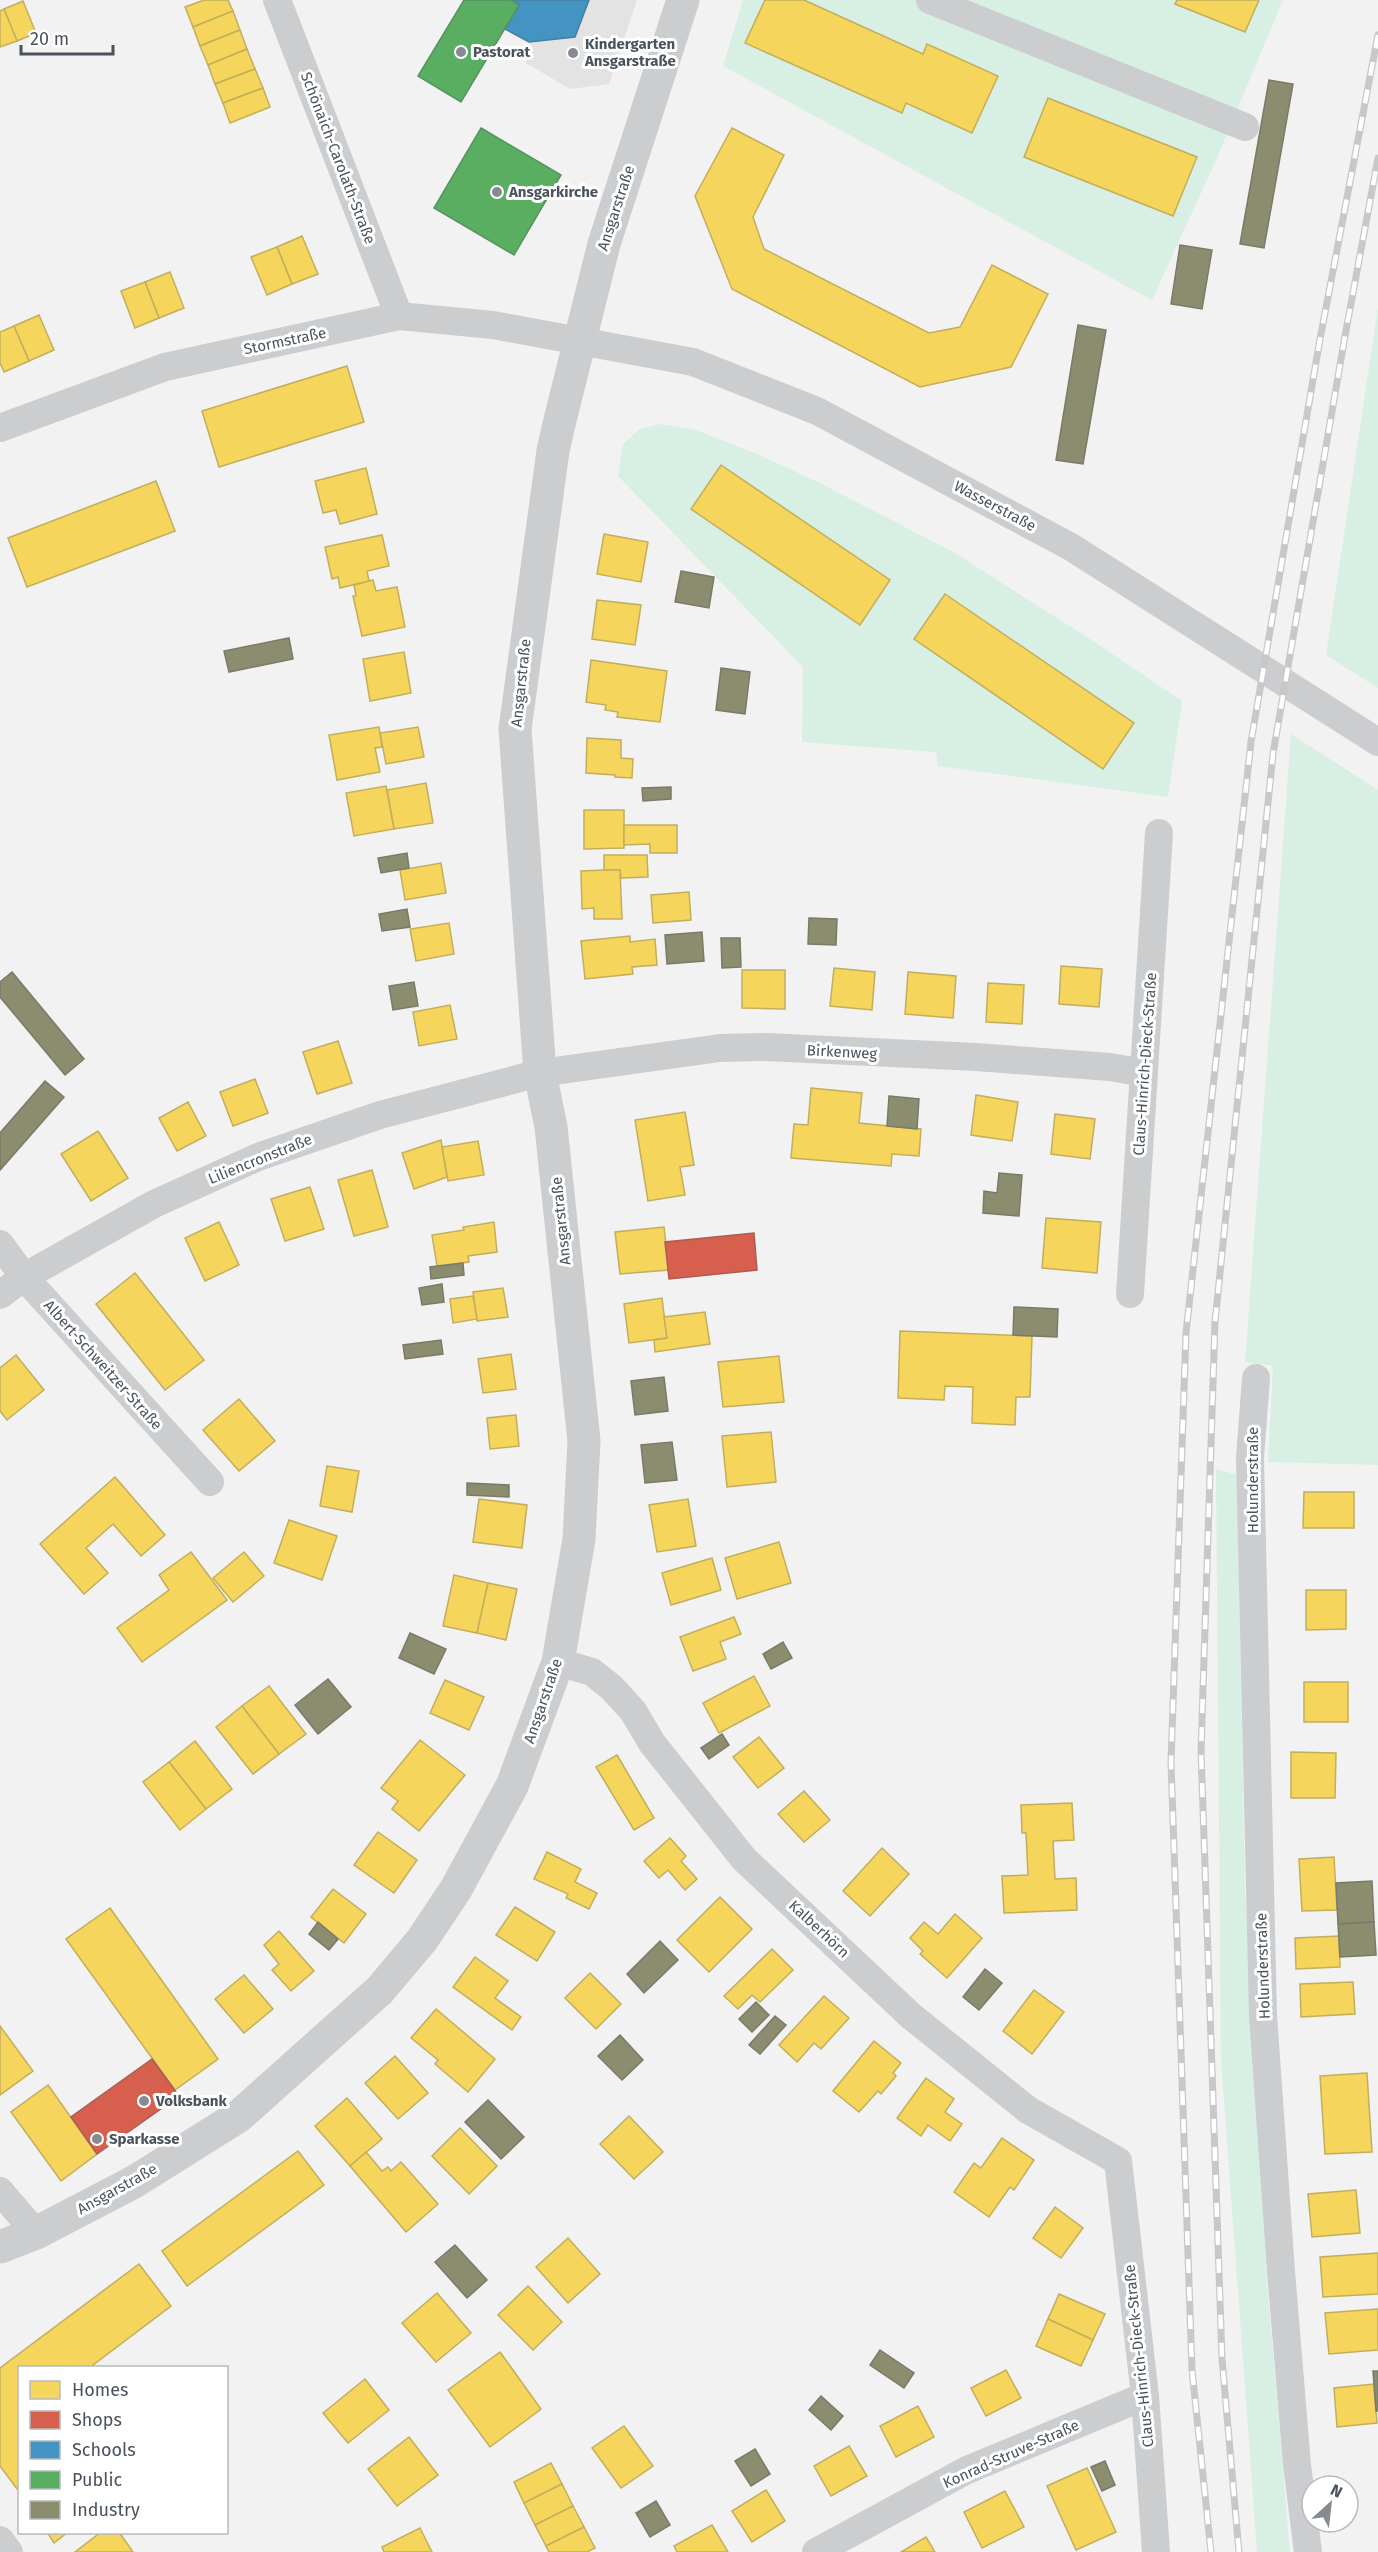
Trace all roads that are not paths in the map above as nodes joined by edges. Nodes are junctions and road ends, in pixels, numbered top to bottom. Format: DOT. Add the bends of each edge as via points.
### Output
graph roads {
  1 [pos="277,0"];
  2 [pos="683,0"];
  3 [pos="930,0"];
  4 [pos="1245,127"];
  5 [pos="399,316"];
  6 [pos="580,340"];
  7 [pos="0,428"];
  8 [pos="1378,742"];
  9 [pos="1159,833"];
  10 [pos="540,1073"];
  11 [pos="1144,1073"];
  12 [pos="0,1244"];
  13 [pos="24,1277"];
  14 [pos="1130,1294"];
  15 [pos="0,1295"];
  16 [pos="1256,1378"];
  17 [pos="210,1482"];
  18 [pos="558,1662"];
  19 [pos="1118,2161"];
  20 [pos="0,2191"];
  21 [pos="36,2233"];
  22 [pos="0,2247"];
  23 [pos="1145,2396"];
  24 [pos="0,2540"];
  25 [pos="9,2552"];
  26 [pos="816,2552"];
  27 [pos="1156,2552"];
  28 [pos="1308,2552"];
  1 -- 5 [label="street, Schönaich-Carolath-Straße"];
  2 -- 6 [label="street, Ansgarstraße" via="604,244"];
  3 -- 4 [label="street"];
  5 -- 6 [label="street, Stormstraße" via="493,325"];
  5 -- 7 [label="street, Stormstraße" via="165,367"];
  6 -- 8 [label="street, Wasserstraße" via="693,362 817,411 1071,547"];
  6 -- 10 [label="street, Ansgarstraße" via="553,451 515,729"];
  9 -- 11 [label="street, Claus-Hinrich-Dieck-Straße"];
  10 -- 11 [label="street, Birkenweg" via="720,1048 766,1047 976,1057"];
  10 -- 13 [label="street, Liliencronstraße" via="380,1115 258,1157 154,1204"];
  10 -- 18 [label="street, Ansgarstraße" via="551,1127 584,1441 579,1539"];
  11 -- 14 [label="street, Claus-Hinrich-Dieck-Straße"];
  12 -- 13 [label="street, Albert-Schweitzer-Straße"];
  13 -- 15 [label="street, Liliencronstraße"];
  13 -- 17 [label="street, Albert-Schweitzer-Straße"];
  16 -- 28 [label="street, Holunderstraße" via="1250,1458 1263,2014 1297,2465"];
  18 -- 19 [label="street, Kalberhörn" via="592,1672 612,1688 744,1859 910,2016 1028,2110"];
  18 -- 21 [label="street, Ansgarstraße" via="512,1786 456,1889 422,1940 380,1990 240,2116 134,2182"];
  19 -- 23 [label="street, Claus-Hinrich-Dieck-Straße"];
  20 -- 21 [label="street"];
  21 -- 22 [label="street, Ansgarstraße"];
  23 -- 26 [label="street, Konrad-Struve-Straße" via="967,2470"];
  23 -- 27 [label="street, Claus-Hinrich-Dieck-Straße"];
  24 -- 25 [label="street"];
}
